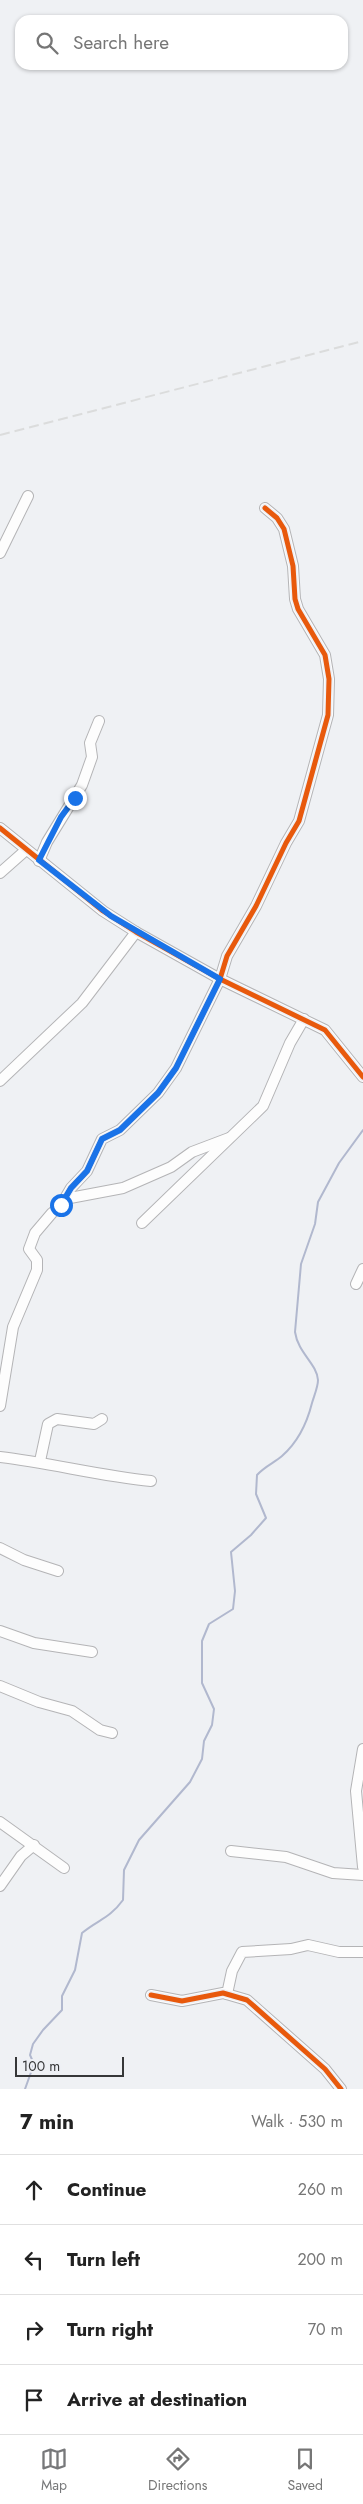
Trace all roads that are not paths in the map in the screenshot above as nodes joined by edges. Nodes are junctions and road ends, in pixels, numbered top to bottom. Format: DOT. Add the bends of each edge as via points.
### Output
graph roads {
  1 [pos="28,496"];
  2 [pos="265,508"];
  3 [pos="0,552"];
  4 [pos="100,721"];
  5 [pos="0,828"];
  6 [pos="26,850"];
  7 [pos="39,860"];
  8 [pos="0,873"];
  9 [pos="136,932"];
  10 [pos="220,979"];
  11 [pos="304,1019"];
  12 [pos="363,1077"];
  13 [pos="0,1081"];
  14 [pos="228,1138"];
  15 [pos="61,1205"];
  16 [pos="142,1223"];
  17 [pos="363,1269"];
  18 [pos="356,1284"];
  19 [pos="0,1406"];
  20 [pos="102,1419"];
  21 [pos="0,1457"];
  22 [pos="40,1461"];
  23 [pos="151,1481"];
  24 [pos="0,1548"];
  25 [pos="58,1571"];
  26 [pos="0,1631"];
  27 [pos="92,1652"];
  28 [pos="0,1686"];
  29 [pos="112,1733"];
  30 [pos="363,1749"];
  31 [pos="0,1822"];
  32 [pos="34,1845"];
  33 [pos="231,1850"];
  34 [pos="363,1867"];
  35 [pos="64,1868"];
  36 [pos="363,1875"];
  37 [pos="0,1886"];
  38 [pos="363,1952"];
  39 [pos="227,1994"];
  40 [pos="151,1995"];
  41 [pos="341,2089"];
  1 -- 3 [label="street"];
  2 -- 10 [label="street" via="277,518 284,530 293,566 295,600 325,655 329,679 328,715 300,821 227,956"];
  4 -- 7 [label="street" via="90,744 92,757 82,784"];
  5 -- 6 [label="street"];
  6 -- 7 [label="street"];
  6 -- 8 [label="street"];
  7 -- 9 [label="street"];
  9 -- 10 [label="street"];
  9 -- 13 [label="street" via="82,1003"];
  10 -- 11 [label="street"];
  10 -- 15 [label="street" via="176,1068 158,1093 120,1130 102,1139 87,1171"];
  11 -- 12 [label="street" via="325,1030"];
  11 -- 14 [label="street" via="290,1042 263,1106"];
  14 -- 15 [label="street" via="192,1152 171,1167 123,1188 70,1198"];
  14 -- 16 [label="street"];
  15 -- 19 [label="street" via="35,1233 29,1249 36,1260 37,1270 13,1327"];
  17 -- 18 [label="street"];
  20 -- 22 [label="street" via="94,1424 52,1420 48,1424"];
  21 -- 22 [label="street"];
  22 -- 23 [label="street" via="112,1477"];
  24 -- 25 [label="street"];
  26 -- 27 [label="street" via="34,1643"];
  28 -- 29 [label="street" via="72,1711 100,1730"];
  30 -- 34 [label="street" via="356,1791"];
  31 -- 32 [label="street"];
  32 -- 35 [label="street"];
  32 -- 37 [label="street" via="21,1856"];
  33 -- 36 [label="street" via="286,1857 333,1873"];
  38 -- 39 [label="street" via="339,1952 308,1945 242,1952 232,1971"];
  39 -- 40 [label="street" via="182,2001"];
  39 -- 41 [label="street" via="242,1998 258,2008 325,2069"];
}
